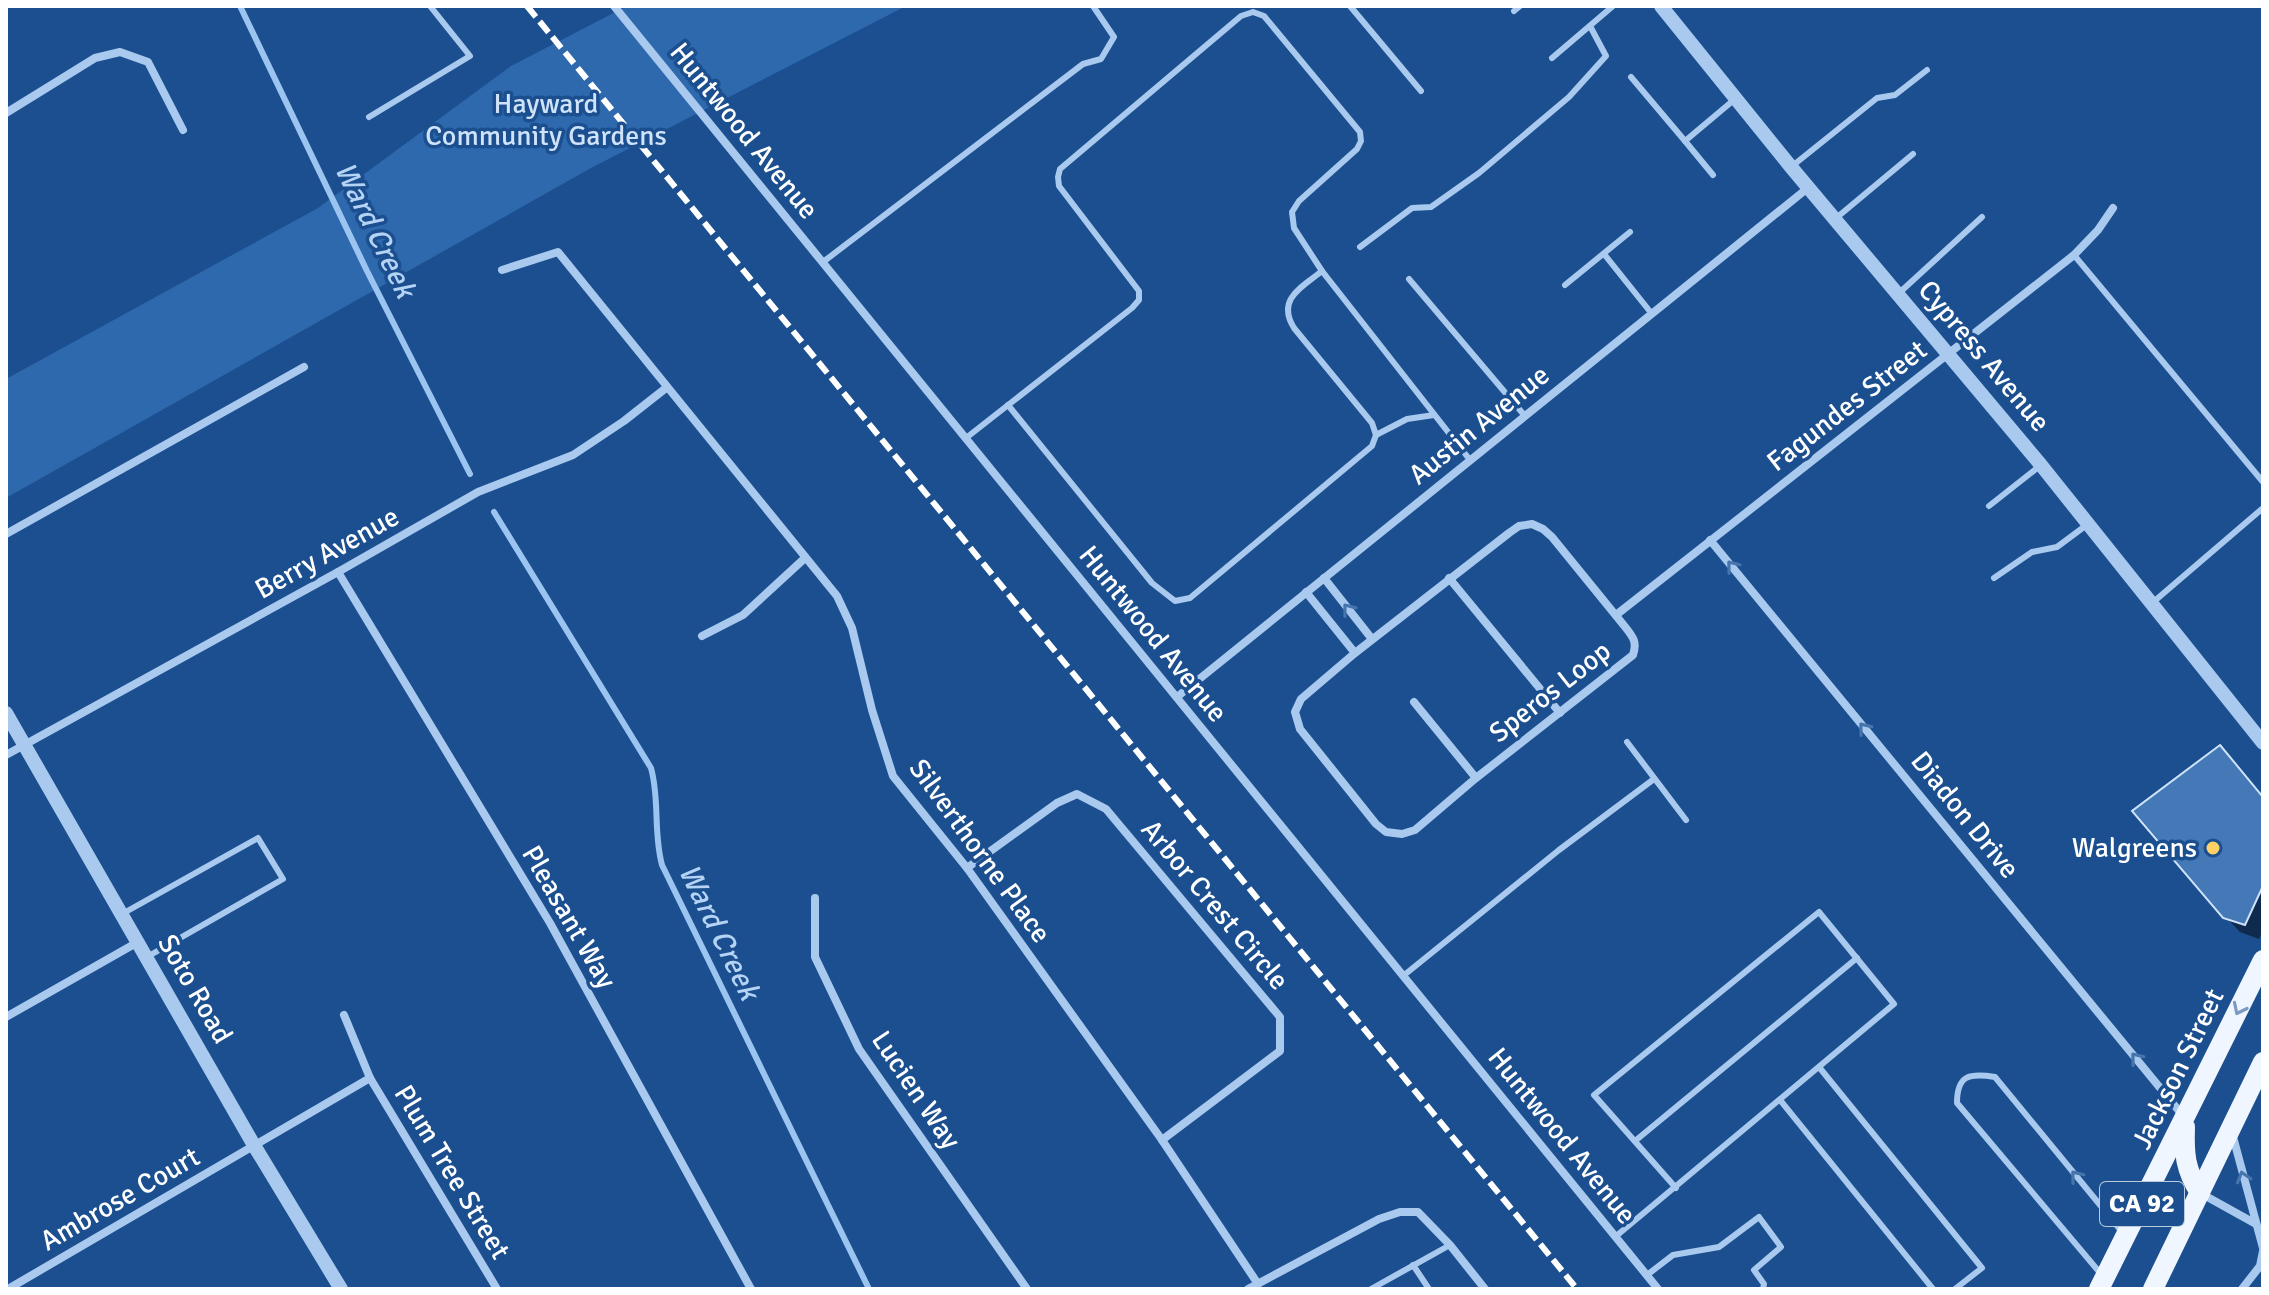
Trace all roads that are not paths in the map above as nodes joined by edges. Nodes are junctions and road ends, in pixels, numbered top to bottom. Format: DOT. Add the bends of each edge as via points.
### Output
graph roads {
  1 [pos="430,6"];
  2 [pos="614,6"];
  3 [pos="1093,6"];
  4 [pos="1350,6"];
  5 [pos="1613,6"];
  6 [pos="1661,6"];
  7 [pos="1590,26"];
  8 [pos="1552,58"];
  9 [pos="1927,70"];
  10 [pos="1631,77"];
  11 [pos="1421,91"];
  12 [pos="1735,99"];
  13 [pos="6,113"];
  14 [pos="369,117"];
  15 [pos="183,130"];
  16 [pos="1685,141"];
  17 [pos="1913,154"];
  18 [pos="1791,167"];
  19 [pos="1713,175"];
  20 [pos="1809,187"];
  21 [pos="2113,208"];
  22 [pos="1982,217"];
  23 [pos="1835,219"];
  24 [pos="1630,232"];
  25 [pos="1360,247"];
  26 [pos="1604,254"];
  27 [pos="2074,255"];
  28 [pos="823,262"];
  29 [pos="502,270"];
  30 [pos="1322,271"];
  31 [pos="1409,279"];
  32 [pos="1565,285"];
  33 [pos="1898,294"];
  34 [pos="1652,314"];
  35 [pos="1949,354"];
  36 [pos="304,367"];
  37 [pos="666,388"];
  38 [pos="1008,405"];
  39 [pos="1434,415"];
  40 [pos="1525,416"];
  41 [pos="1376,435"];
  42 [pos="966,438"];
  43 [pos="1470,460"];
  44 [pos="2041,465"];
  45 [pos="2263,482"];
  46 [pos="1989,506"];
  47 [pos="2263,508"];
  48 [pos="2088,524"];
  49 [pos="6,534"];
  50 [pos="1710,540"];
  51 [pos="805,558"];
  52 [pos="338,572"];
  53 [pos="1324,578"];
  54 [pos="1449,578"];
  55 [pos="1994,578"];
  56 [pos="1306,592"];
  57 [pos="2151,604"];
  58 [pos="1616,615"];
  59 [pos="702,636"];
  60 [pos="1372,639"];
  61 [pos="1355,653"];
  62 [pos="1177,697"];
  63 [pos="1414,702"];
  64 [pos="6,713"];
  65 [pos="1560,713"];
  66 [pos="1627,742"];
  67 [pos="2263,743"];
  68 [pos="26,745"];
  69 [pos="6,755"];
  70 [pos="1476,778"];
  71 [pos="1654,779"];
  72 [pos="1686,820"];
  73 [pos="967,868"];
  74 [pos="815,898"];
  75 [pos="122,914"];
  76 [pos="138,942"];
  77 [pos="147,957"];
  78 [pos="1857,958"];
  79 [pos="2263,960"];
  80 [pos="1403,976"];
  81 [pos="344,1015"];
  82 [pos="6,1017"];
  83 [pos="2263,1062"];
  84 [pos="1819,1067"];
  85 [pos="370,1078"];
  86 [pos="1780,1100"];
  87 [pos="2185,1119"];
  88 [pos="2231,1128"];
  89 [pos="1162,1140"];
  90 [pos="1635,1141"];
  91 [pos="255,1147"];
  92 [pos="1676,1188"];
  93 [pos="2200,1193"];
  94 [pos="2257,1225"];
  95 [pos="2126,1236"];
  96 [pos="1615,1237"];
  97 [pos="1450,1245"];
  98 [pos="2263,1250"];
  99 [pos="1413,1265"];
  100 [pos="1647,1275"];
  101 [pos="1258,1284"];
  102 [pos="2102,1284"];
  103 [pos="8,1289"];
  104 [pos="341,1289"];
  105 [pos="497,1289"];
  106 [pos="751,1289"];
  107 [pos="1027,1289"];
  108 [pos="1248,1289"];
  109 [pos="1371,1289"];
  110 [pos="1429,1289"];
  111 [pos="1485,1289"];
  112 [pos="1658,1289"];
  113 [pos="1763,1289"];
  114 [pos="1933,1289"];
  115 [pos="1955,1289"];
  116 [pos="2153,1289"];
  117 [pos="2242,1289"];
  1 -- 14 [label="lane" via="470,56"];
  2 -- 28 [label="street, Huntwood Avenue"];
  3 -- 28 [label="lane" via="1114,37 1101,59 1083,64"];
  4 -- 11 [label="lane"];
  5 -- 7 [label="lane"];
  6 -- 12 [label="street, Cypress Avenue"];
  7 -- 8 [label="lane"];
  7 -- 25 [label="lane" via="1606,56 1569,97 1479,173 1431,207 1412,208"];
  9 -- 18 [label="lane" via="1895,95 1877,98"];
  10 -- 16 [label="lane"];
  12 -- 16 [label="lane"];
  12 -- 18 [label="street, Cypress Avenue"];
  13 -- 15 [label="street" via="95,58 120,52 148,62"];
  16 -- 19 [label="lane"];
  17 -- 23 [label="lane"];
  18 -- 20 [label="street, Cypress Avenue"];
  20 -- 23 [label="street, Cypress Avenue"];
  20 -- 34 [label="street, Austin Avenue"];
  21 -- 27 [label="street, Fagundes Street"];
  22 -- 33 [label="lane"];
  23 -- 33 [label="street, Cypress Avenue"];
  24 -- 26 [label="lane"];
  26 -- 32 [label="lane"];
  26 -- 34 [label="lane"];
  27 -- 35 [label="street, Fagundes Street"];
  27 -- 45 [label="lane"];
  28 -- 42 [label="street, Huntwood Avenue"];
  29 -- 37 [label="street, Silverthorne Place" via="558,252"];
  30 -- 38 [label="lane" via="1294,228 1292,212 1357,149 1360,132 1264,16 1247,13 1060,169 1059,186 1139,291 1139,300"];
  30 -- 39 [label="lane"];
  30 -- 41 [label="lane" via="1292,295 1287,318 1372,423"];
  31 -- 40 [label="lane"];
  33 -- 35 [label="street, Cypress Avenue"];
  34 -- 40 [label="street, Austin Avenue"];
  35 -- 44 [label="street, Cypress Avenue"];
  35 -- 50 [label="street, Fagundes Street"];
  36 -- 49 [label="street"];
  37 -- 51 [label="street, Silverthorne Place"];
  37 -- 52 [label="street, Berry Avenue" via="573,455 478,492"];
  38 -- 41 [label="lane" via="1152,583 1175,601 1201,589 1372,446"];
  38 -- 42 [label="lane"];
  39 -- 41 [label="lane" via="1407,419"];
  39 -- 43 [label="lane"];
  40 -- 43 [label="street, Austin Avenue"];
  42 -- 62 [label="street, Huntwood Avenue"];
  43 -- 53 [label="street, Austin Avenue"];
  44 -- 46 [label="lane"];
  44 -- 48 [label="street, Cypress Avenue"];
  47 -- 57 [label="lane"];
  48 -- 55 [label="lane" via="2057,547 2032,552"];
  48 -- 57 [label="street, Cypress Avenue"];
  50 -- 58 [label="street, Fagundes Street"];
  87 -- 50 [label="street, Diadon Drive, one-way"];
  51 -- 59 [label="street" via="743,615"];
  51 -- 73 [label="street, Silverthorne Place" via="837,596 852,628 893,776"];
  52 -- 68 [label="street, Berry Avenue"];
  52 -- 106 [label="street, Pleasant Way" via="550,923"];
  53 -- 56 [label="street, Austin Avenue"];
  60 -- 53 [label="street, one-way"];
  54 -- 58 [label="street, Speros Loop" via="1519,526 1532,524 1552,537"];
  54 -- 60 [label="street, Speros Loop"];
  54 -- 65 [label="street"];
  56 -- 61 [label="street"];
  56 -- 62 [label="street, Austin Avenue"];
  57 -- 67 [label="street, Cypress Avenue"];
  58 -- 65 [label="street, Speros Loop" via="1634,639 1633,655"];
  60 -- 61 [label="street, Speros Loop"];
  61 -- 70 [label="street, Speros Loop" via="1301,699 1295,712 1300,729 1376,824 1386,832 1415,830"];
  62 -- 80 [label="street, Huntwood Avenue"];
  63 -- 70 [label="street"];
  64 -- 68 [label="street, Soto Road"];
  65 -- 70 [label="street, Speros Loop"];
  66 -- 71 [label="lane"];
  68 -- 69 [label="street, Berry Avenue"];
  68 -- 75 [label="street, Soto Road"];
  71 -- 72 [label="lane"];
  71 -- 80 [label="lane"];
  73 -- 89 [label="street, Silverthorne Place"];
  73 -- 89 [label="street, Arbor Crest Circle" via="1077,794 1106,809 1280,1017 1280,1051"];
  74 -- 107 [label="street, Lucien Way" via="815,957 859,1049"];
  75 -- 76 [label="street, Soto Road"];
  75 -- 77 [label="lane" via="258,838 283,879"];
  76 -- 77 [label="street, Soto Road"];
  76 -- 82 [label="street"];
  77 -- 91 [label="street, Soto Road"];
  78 -- 84 [label="lane" via="1894,1004"];
  78 -- 90 [label="lane"];
  78 -- 90 [label="lane" via="1819,912 1594,1095"];
  79 -- 87 [label="main road, Jackson Street / CA 92, one-way"];
  80 -- 96 [label="street, Huntwood Avenue"];
  81 -- 85 [label="street, Plum Tree Street"];
  83 -- 88 [label="main road, CA 92"];
  84 -- 86 [label="lane"];
  84 -- 115 [label="lane" via="1982,1268"];
  85 -- 91 [label="street, Plum Tree Street"];
  85 -- 105 [label="street, Plum Tree Street"];
  86 -- 92 [label="lane"];
  86 -- 114 [label="lane"];
  87 -- 93 [label="main road" via="2184,1154"];
  87 -- 95 [label="main road, Jackson Street / CA 92"];
  88 -- 93 [label="main road, CA 92"];
  94 -- 88 [label="street, one-way"];
  89 -- 101 [label="street, Silverthorne Place"];
  90 -- 92 [label="lane"];
  91 -- 103 [label="street, Ambrose Court"];
  91 -- 104 [label="street, Soto Road"];
  92 -- 96 [label="lane"];
  93 -- 94 [label="street"];
  93 -- 116 [label="main road, CA 92"];
  94 -- 98 [label="street"];
  95 -- 102 [label="main road, Jackson Street / CA 92"];
  95 -- 102 [label="lane, one-way" via="1995,1077 1977,1074 1964,1079 1957,1087 1957,1103"];
  96 -- 100 [label="street, Huntwood Avenue"];
  97 -- 99 [label="lane"];
  97 -- 101 [label="street" via="1418,1212 1400,1212"];
  97 -- 111 [label="street"];
  98 -- 117 [label="street" via="2260,1266"];
  99 -- 109 [label="lane"];
  99 -- 110 [label="lane"];
  100 -- 112 [label="street, Huntwood Avenue"];
  100 -- 113 [label="lane" via="1673,1255 1719,1247 1759,1217 1781,1247 1754,1270"];
  101 -- 108 [label="street"];
}
